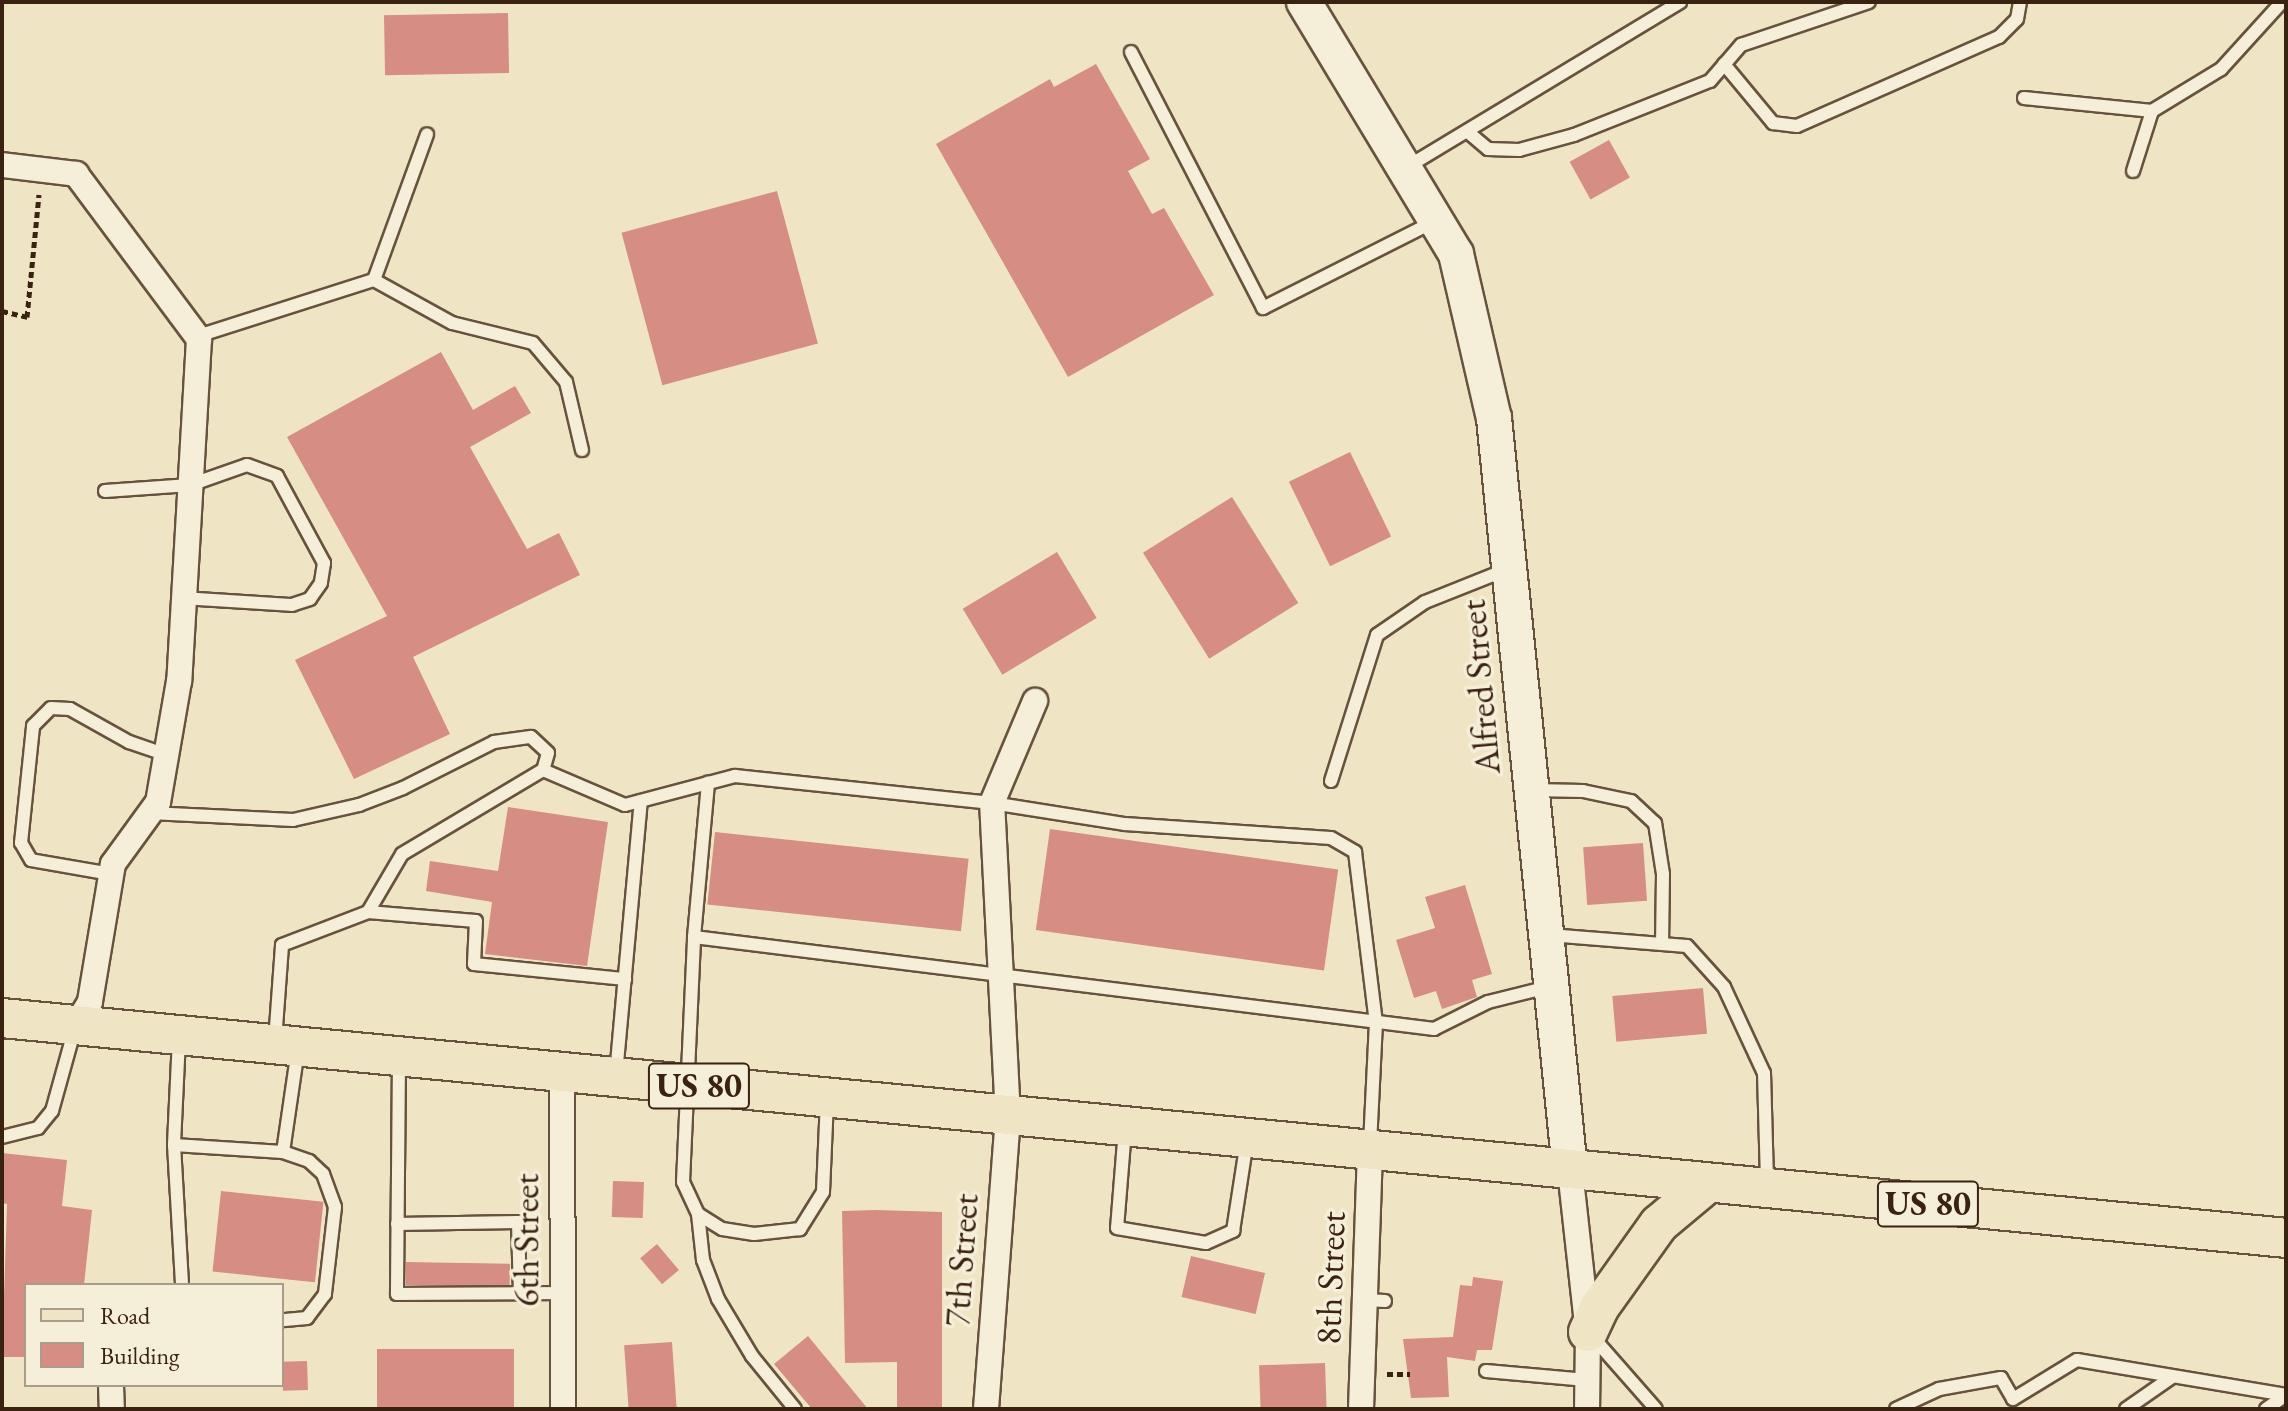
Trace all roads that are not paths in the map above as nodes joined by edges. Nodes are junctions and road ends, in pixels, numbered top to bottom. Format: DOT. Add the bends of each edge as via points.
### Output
graph roads {
  1 [pos="1304,2"];
  2 [pos="1680,2"];
  3 [pos="1869,2"];
  4 [pos="2020,2"];
  5 [pos="2282,2"];
  6 [pos="1131,52"];
  7 [pos="1724,64"];
  8 [pos="2024,98"];
  9 [pos="2152,111"];
  10 [pos="1469,133"];
  11 [pos="427,134"];
  12 [pos="2,165"];
  13 [pos="1404,168"];
  14 [pos="2133,171"];
  15 [pos="1435,220"];
  16 [pos="374,280"];
  17 [pos="198,336"];
  18 [pos="582,450"];
  19 [pos="190,485"];
  20 [pos="105,491"];
  21 [pos="1510,568"];
  22 [pos="184,598"];
  23 [pos="1035,701"];
  24 [pos="166,755"];
  25 [pos="543,770"];
  26 [pos="1331,781"];
  27 [pos="708,783"];
  28 [pos="1529,789"];
  29 [pos="641,801"];
  30 [pos="992,803"];
  31 [pos="150,813"];
  32 [pos="111,874"];
  33 [pos="368,912"];
  34 [pos="1543,935"];
  35 [pos="694,937"];
  36 [pos="1662,944"];
  37 [pos="1002,975"];
  38 [pos="625,979"];
  39 [pos="1548,987"];
  40 [pos="2,1018"];
  41 [pos="1376,1022"];
  42 [pos="76,1025"];
  43 [pos="179,1035"];
  44 [pos="286,1045"];
  45 [pos="399,1056"];
  46 [pos="562,1072"];
  47 [pos="616,1077"];
  48 [pos="687,1085"];
  49 [pos="827,1099"];
  50 [pos="1008,1117"];
  51 [pos="1125,1127"];
  52 [pos="2,1137"];
  53 [pos="1247,1138"];
  54 [pos="174,1145"];
  55 [pos="1370,1149"];
  56 [pos="283,1152"];
  57 [pos="1570,1170"];
  58 [pos="1708,1183"];
  59 [pos="1767,1189"];
  60 [pos="698,1214"];
  61 [pos="397,1224"];
  62 [pos="2286,1238"];
  63 [pos="182,1283"];
  64 [pos="563,1293"];
  65 [pos="520,1294"];
  66 [pos="284,1320"];
  67 [pos="1588,1332"];
  68 [pos="1486,1371"];
  69 [pos="2172,1377"];
  70 [pos="1587,1380"];
  71 [pos="111,1387"];
  72 [pos="2286,1395"];
  73 [pos="2017,1404"];
  74 [pos="112,1409"];
  75 [pos="563,1409"];
  76 [pos="795,1409"];
  77 [pos="986,1409"];
  78 [pos="1361,1409"];
  79 [pos="1587,1409"];
  80 [pos="1656,1409"];
  81 [pos="1896,1409"];
  82 [pos="2126,1409"];
  83 [pos="2266,1409"];
  1 -- 13 [label="main road, Alfred Street"];
  2 -- 10 [label="lane" via="1496,111"];
  3 -- 7 [label="lane" via="1741,45"];
  4 -- 7 [label="lane" via="2017,19 1999,37 1797,126 1773,123"];
  5 -- 9 [label="lane" via="2221,69"];
  6 -- 15 [label="lane" via="1263,308"];
  7 -- 10 [label="lane" via="1710,81 1574,135 1519,150 1488,149"];
  8 -- 9 [label="lane"];
  9 -- 14 [label="lane"];
  10 -- 13 [label="lane"];
  11 -- 16 [label="lane"];
  12 -- 17 [label="street" via="76,174"];
  13 -- 15 [label="main road, Alfred Street"];
  15 -- 21 [label="main road, Alfred Street" via="1456,254 1494,418"];
  16 -- 17 [label="lane"];
  16 -- 18 [label="lane" via="452,323 533,343 566,382"];
  17 -- 19 [label="street"];
  19 -- 20 [label="lane"];
  19 -- 22 [label="street"];
  19 -- 22 [label="lane" via="247,465 277,476 324,563 321,583 310,599 292,605"];
  21 -- 26 [label="lane" via="1425,602 1377,635"];
  21 -- 28 [label="main road, Alfred Street"];
  22 -- 24 [label="street" via="179,681"];
  23 -- 30 [label="street"];
  24 -- 31 [label="street" via="158,802"];
  24 -- 32 [label="lane" via="129,742 70,709 51,708 33,726 21,843 31,860"];
  25 -- 29 [label="lane" via="625,805"];
  25 -- 31 [label="lane" via="548,753 531,737 494,742 359,805 293,820"];
  25 -- 33 [label="lane" via="402,854"];
  27 -- 29 [label="lane"];
  27 -- 30 [label="lane" via="735,776"];
  27 -- 35 [label="lane"];
  28 -- 34 [label="main road, Alfred Street"];
  28 -- 36 [label="lane" via="1583,791 1631,801 1655,823 1663,874"];
  29 -- 38 [label="lane"];
  30 -- 37 [label="street, 7th Street"];
  30 -- 41 [label="lane" via="1125,824 1331,838 1355,852"];
  31 -- 32 [label="street"];
  32 -- 42 [label="street" via="90,1002"];
  33 -- 38 [label="lane" via="476,921 474,964"];
  33 -- 44 [label="lane" via="282,945"];
  34 -- 36 [label="lane"];
  34 -- 39 [label="main road, Alfred Street"];
  35 -- 37 [label="lane"];
  35 -- 48 [label="lane"];
  36 -- 59 [label="lane" via="1687,946 1724,987 1764,1073"];
  37 -- 41 [label="lane"];
  37 -- 50 [label="street, 7th Street"];
  38 -- 47 [label="lane"];
  39 -- 41 [label="lane" via="1488,1002 1434,1029"];
  39 -- 57 [label="main road, Alfred Street"];
  40 -- 42 [label="main road, US 80"];
  41 -- 55 [label="lane"];
  42 -- 43 [label="main road, US 80"];
  42 -- 52 [label="lane" via="52,1111 38,1128"];
  43 -- 44 [label="main road, US 80"];
  43 -- 54 [label="lane"];
  44 -- 45 [label="main road, US 80"];
  44 -- 56 [label="lane"];
  45 -- 46 [label="main road, US 80"];
  45 -- 61 [label="lane"];
  46 -- 47 [label="main road, US 80"];
  46 -- 64 [label="street, 6th Street"];
  47 -- 48 [label="main road, US 80"];
  48 -- 49 [label="main road, US 80"];
  48 -- 60 [label="lane" via="683,1182"];
  49 -- 50 [label="main road, US 80"];
  49 -- 60 [label="lane" via="823,1192 800,1229 754,1234 722,1229"];
  50 -- 51 [label="main road, US 80"];
  50 -- 77 [label="street, 7th Street"];
  51 -- 53 [label="main road, US 80"];
  51 -- 53 [label="lane" via="1117,1228 1206,1243 1233,1231"];
  53 -- 55 [label="main road, US 80"];
  54 -- 56 [label="lane"];
  54 -- 63 [label="lane"];
  55 -- 57 [label="main road, US 80"];
  55 -- 78 [label="street, 8th Street" via="1375,1300"];
  56 -- 66 [label="lane" via="309,1161 323,1174 335,1207 325,1294 307,1318"];
  57 -- 58 [label="main road, US 80"];
  57 -- 67 [label="street, Alfred Street"];
  58 -- 59 [label="main road, US 80"];
  58 -- 67 [label="main road" via="1659,1224"];
  59 -- 62 [label="main road, US 80"];
  60 -- 76 [label="lane" via="703,1260 718,1299 752,1356"];
  61 -- 65 [label="lane" via="397,1294"];
  61 -- 65 [label="lane" via="518,1222"];
  64 -- 65 [label="lane"];
  64 -- 75 [label="street, 6th Street"];
  67 -- 70 [label="street, Alfred Street"];
  67 -- 80 [label="lane"];
  68 -- 70 [label="lane"];
  69 -- 72 [label="lane"];
  69 -- 73 [label="lane" via="2077,1360"];
  69 -- 82 [label="lane"];
  70 -- 79 [label="street, Alfred Street"];
  71 -- 74 [label="street"];
  72 -- 83 [label="lane"];
  73 -- 81 [label="lane" via="2001,1378 1939,1389"];
}
